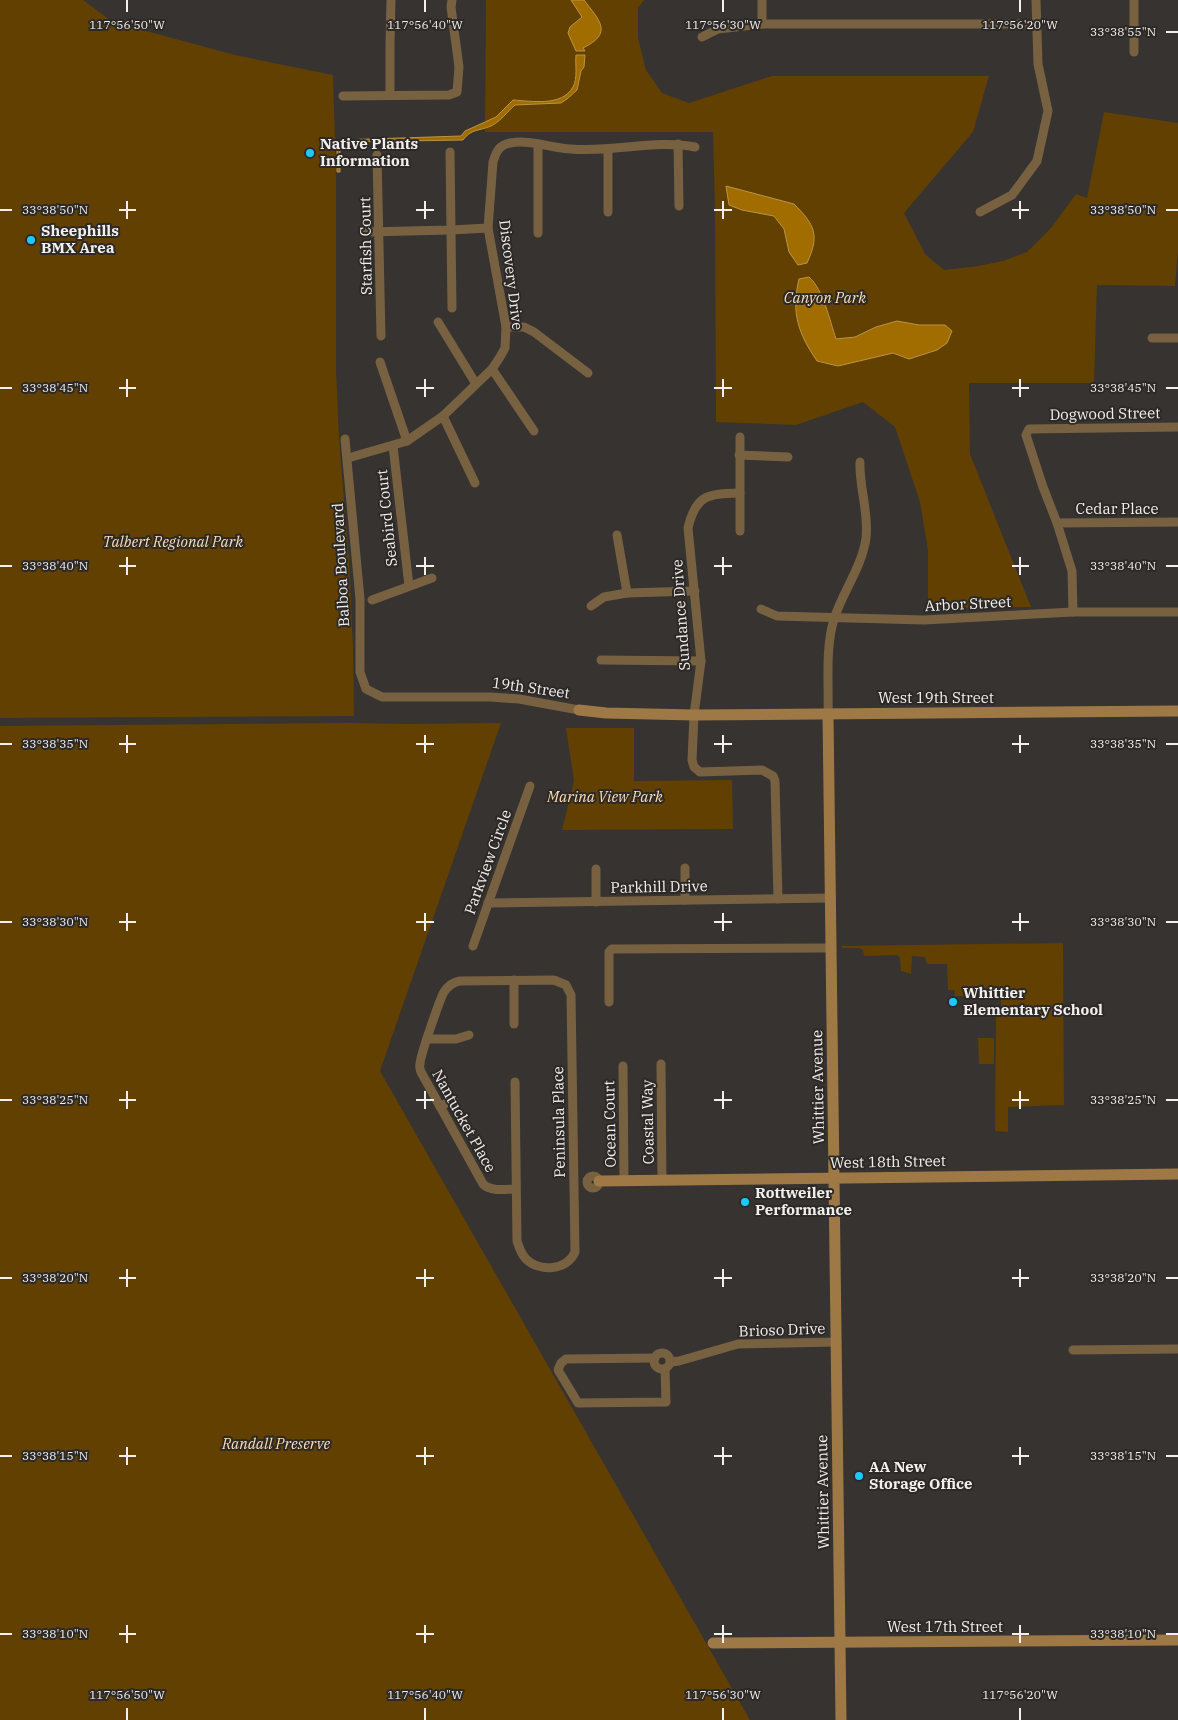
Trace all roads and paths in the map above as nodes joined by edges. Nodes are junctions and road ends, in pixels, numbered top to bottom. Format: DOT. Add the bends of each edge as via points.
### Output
graph roads {
  1 [pos="391,0"];
  2 [pos="452,0"];
  3 [pos="762,0"];
  4 [pos="1036,0"];
  5 [pos="1134,0"];
  6 [pos="762,24"];
  7 [pos="1036,24"];
  8 [pos="702,38"];
  9 [pos="1134,52"];
  10 [pos="390,95"];
  11 [pos="343,96"];
  12 [pos="538,144"];
  13 [pos="678,144"];
  14 [pos="694,147"];
  15 [pos="608,150"];
  16 [pos="450,152"];
  17 [pos="377,155"];
  18 [pos="679,206"];
  19 [pos="608,212"];
  20 [pos="980,212"];
  21 [pos="488,228"];
  22 [pos="451,230"];
  23 [pos="366,232"];
  24 [pos="379,232"];
  25 [pos="538,233"];
  26 [pos="452,308"];
  27 [pos="438,322"];
  28 [pos="506,327"];
  29 [pos="381,336"];
  30 [pos="1152,338"];
  31 [pos="1178,338"];
  32 [pos="380,362"];
  33 [pos="492,370"];
  34 [pos="588,372"];
  35 [pos="476,384"];
  36 [pos="443,416"];
  37 [pos="1178,427"];
  38 [pos="534,431"];
  39 [pos="740,437"];
  40 [pos="345,439"];
  41 [pos="407,441"];
  42 [pos="393,446"];
  43 [pos="740,455"];
  44 [pos="788,457"];
  45 [pos="348,458"];
  46 [pos="860,462"];
  47 [pos="475,483"];
  48 [pos="740,493"];
  49 [pos="1178,522"];
  50 [pos="1057,523"];
  51 [pos="740,530"];
  52 [pos="617,534"];
  53 [pos="432,578"];
  54 [pos="409,586"];
  55 [pos="695,591"];
  56 [pos="627,593"];
  57 [pos="372,600"];
  58 [pos="591,606"];
  59 [pos="761,610"];
  60 [pos="1073,612"];
  61 [pos="1178,612"];
  62 [pos="835,616"];
  63 [pos="601,660"];
  64 [pos="701,661"];
  65 [pos="366,689"];
  66 [pos="579,710"];
  67 [pos="1178,711"];
  68 [pos="828,714"];
  69 [pos="694,715"];
  70 [pos="530,786"];
  71 [pos="685,868"];
  72 [pos="596,869"];
  73 [pos="831,898"];
  74 [pos="778,899"];
  75 [pos="685,900"];
  76 [pos="596,902"];
  77 [pos="488,903"];
  78 [pos="473,946"];
  79 [pos="831,948"];
  80 [pos="514,980"];
  81 [pos="609,1002"];
  82 [pos="514,1024"];
  83 [pos="470,1035"];
  84 [pos="427,1039"];
  85 [pos="661,1064"];
  86 [pos="622,1066"];
  87 [pos="515,1082"];
  88 [pos="453,1099"];
  89 [pos="440,1106"];
  90 [pos="574,1174"];
  91 [pos="1178,1174"];
  92 [pos="834,1178"];
  93 [pos="662,1180"];
  94 [pos="593,1181"];
  95 [pos="624,1181"];
  96 [pos="574,1188"];
  97 [pos="516,1189"];
  98 [pos="837,1342"];
  99 [pos="1178,1349"];
  100 [pos="1073,1350"];
  101 [pos="654,1358"];
  102 [pos="668,1365"];
  103 [pos="1178,1640"];
  104 [pos="840,1642"];
  105 [pos="713,1643"];
  106 [pos="841,1720"];
  1 -- 10 [label="street"];
  2 -- 10 [label="street" via="459,67 457,92 449,95"];
  3 -- 6 [label="street"];
  4 -- 7 [label="street"];
  5 -- 9 [label="street"];
  6 -- 7 [label="street"];
  6 -- 8 [label="street" via="718,28"];
  7 -- 20 [label="street" via="1038,64 1048,111 1036,161 1012,195"];
  10 -- 11 [label="street"];
  12 -- 15 [label="street, Discovery Drive"];
  12 -- 21 [label="street, Discovery Drive" via="510,143 501,146 496,153 492,162"];
  12 -- 25 [label="street"];
  13 -- 14 [label="street, Discovery Drive"];
  13 -- 15 [label="street, Discovery Drive"];
  13 -- 18 [label="street"];
  15 -- 19 [label="street"];
  16 -- 22 [label="street"];
  17 -- 24 [label="street, Starfish Court"];
  21 -- 22 [label="street"];
  21 -- 28 [label="street, Discovery Drive"];
  22 -- 24 [label="street"];
  22 -- 26 [label="street"];
  23 -- 24 [label="street"];
  24 -- 29 [label="street, Starfish Court"];
  27 -- 35 [label="street"];
  28 -- 33 [label="street, Discovery Drive" via="504,348"];
  28 -- 34 [label="street" via="534,332"];
  30 -- 31 [label="street"];
  32 -- 41 [label="street"];
  33 -- 35 [label="street, Discovery Drive"];
  33 -- 38 [label="street"];
  35 -- 36 [label="street, Discovery Drive"];
  36 -- 41 [label="street, Discovery Drive"];
  36 -- 47 [label="street"];
  37 -- 50 [label="street, Dogwood Street" via="1029,430 1026,435"];
  39 -- 43 [label="street"];
  40 -- 45 [label="street, Balboa Boulevard"];
  41 -- 42 [label="street, Discovery Drive"];
  42 -- 45 [label="street, Discovery Drive"];
  42 -- 54 [label="street, Seabird Court"];
  43 -- 44 [label="street"];
  43 -- 48 [label="street"];
  45 -- 65 [label="street, Balboa Boulevard" via="360,599 360,672"];
  46 -- 62 [label="street, Whittier Avenue" via="866,537 859,564"];
  48 -- 51 [label="street"];
  48 -- 55 [label="street, Sundance Drive" via="713,493 703,498 692,513 688,528"];
  49 -- 50 [label="street, Cedar Place"];
  50 -- 60 [label="street" via="1072,571"];
  52 -- 56 [label="street"];
  53 -- 54 [label="street, Seabird Court"];
  54 -- 57 [label="street, Seabird Court"];
  55 -- 56 [label="street"];
  55 -- 64 [label="street, Sundance Drive"];
  56 -- 58 [label="street" via="604,597"];
  59 -- 62 [label="street, Arbor Street" via="777,616"];
  60 -- 61 [label="street, Arbor Street"];
  60 -- 62 [label="street, Arbor Street" via="924,620"];
  62 -- 68 [label="street, Whittier Avenue" via="828,649"];
  63 -- 64 [label="street"];
  64 -- 69 [label="street, Sundance Drive"];
  65 -- 66 [label="street, 19th Street" via="382,697 490,697"];
  66 -- 69 [label="street, 19th Street"];
  67 -- 68 [label="street, West 19th Street"];
  68 -- 69 [label="street, West 19th Street"];
  68 -- 73 [label="street, Whittier Avenue"];
  69 -- 74 [label="street, Sundance Drive" via="692,760 700,772 762,770 775,780"];
  70 -- 77 [label="street, Parkview Circle"];
  71 -- 75 [label="street"];
  72 -- 76 [label="street"];
  73 -- 74 [label="street, Parkhill Drive"];
  73 -- 79 [label="street, Whittier Avenue"];
  74 -- 75 [label="street, Parkhill Drive"];
  75 -- 76 [label="street, Parkhill Drive"];
  76 -- 77 [label="street, Parkhill Drive"];
  77 -- 78 [label="street, Parkview Circle"];
  79 -- 81 [label="street" via="612,949 609,952"];
  79 -- 92 [label="street, Whittier Avenue"];
  80 -- 82 [label="street"];
  80 -- 84 [label="street, Nantucket Place" via="451,984 443,992"];
  80 -- 90 [label="street, Peninsula Place" via="554,980 566,985 571,994"];
  83 -- 84 [label="street" via="456,1039"];
  84 -- 89 [label="street, Nantucket Place" via="419,1066"];
  85 -- 93 [label="street, Coastal Way"];
  86 -- 95 [label="street, Ocean Court"];
  87 -- 97 [label="street"];
  88 -- 89 [label="street"];
  89 -- 97 [label="street, Nantucket Place" via="483,1184 487,1188"];
  90 -- 94 [label="street, West 18th Street" via="583,1174"];
  90 -- 96 [label="street, Peninsula Place"];
  91 -- 92 [label="street, West 18th Street"];
  92 -- 93 [label="street, West 18th Street"];
  92 -- 98 [label="street, Whittier Avenue"];
  93 -- 95 [label="street, West 18th Street"];
  94 -- 95 [label="street, West 18th Street"];
  94 -- 96 [label="street, West 18th Street" via="583,1188"];
  96 -- 97 [label="street, Peninsula Place" via="572,1259 567,1264 551,1267 526,1259 520,1250"];
  98 -- 102 [label="street, Brioso Drive" via="738,1344"];
  98 -- 104 [label="street, Whittier Avenue"];
  99 -- 100 [label="street"];
  101 -- 102 [label="street" via="655,1366 660,1369"];
  101 -- 102 [label="street, Brioso Drive" via="660,1353 665,1354 669,1357"];
  101 -- 102 [label="street, Brioso Drive" via="566,1359 558,1370 578,1403 666,1402"];
  103 -- 104 [label="street, West 17th Street"];
  104 -- 105 [label="street, West 17th Street"];
  104 -- 106 [label="street, Whittier Avenue"];
}
